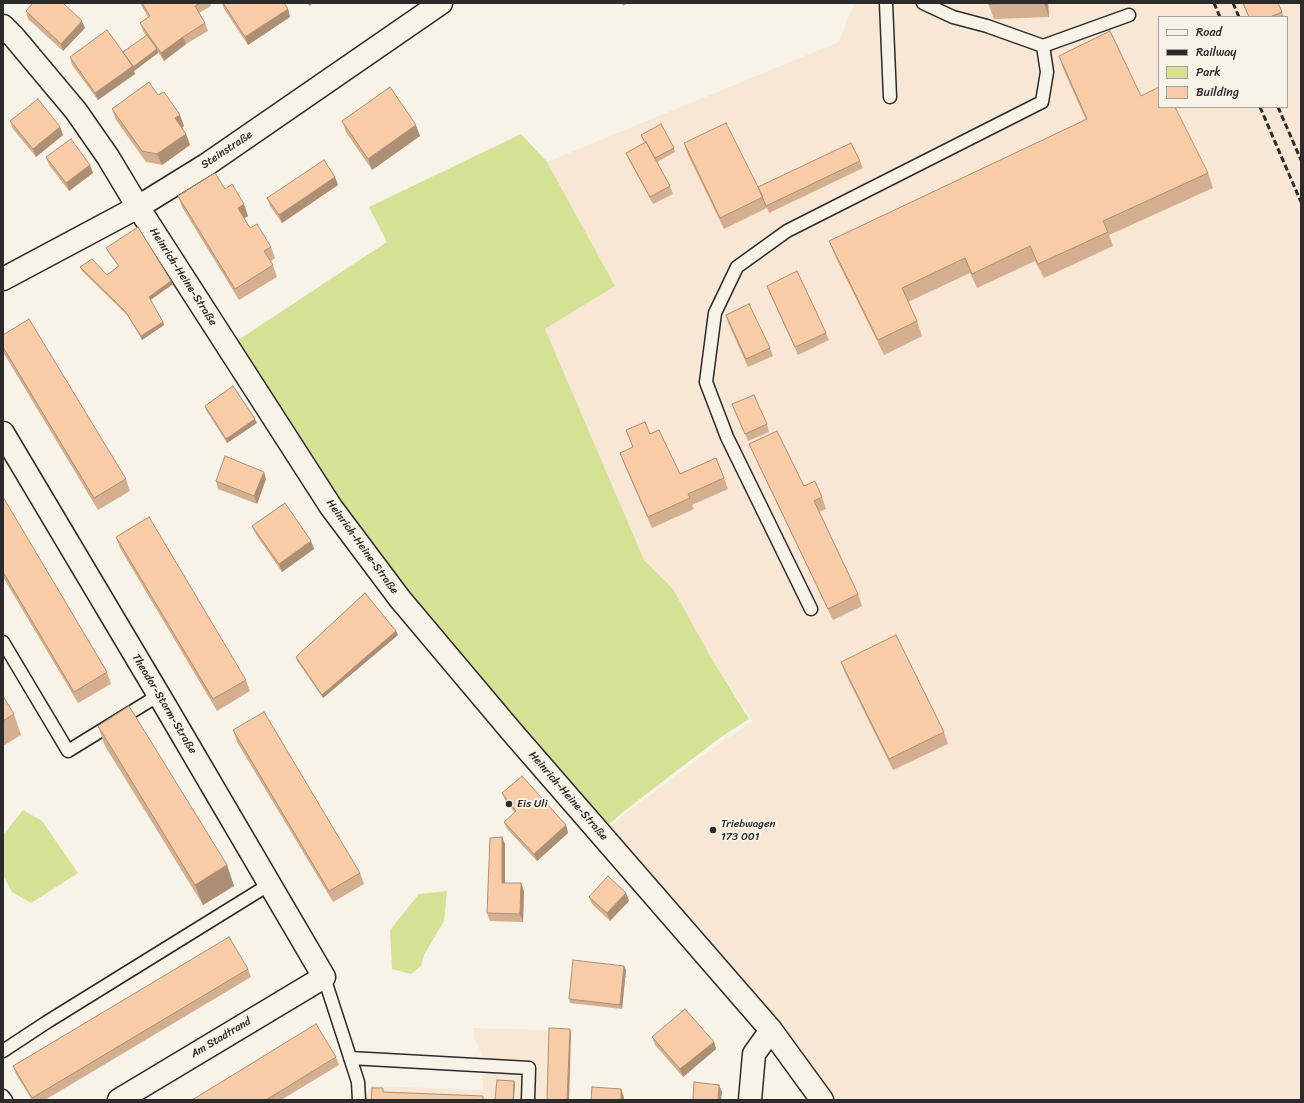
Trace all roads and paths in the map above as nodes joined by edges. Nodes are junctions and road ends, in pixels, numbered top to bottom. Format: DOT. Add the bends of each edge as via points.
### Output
graph roads {
  1 [pos="440,3"];
  2 [pos="886,3"];
  3 [pos="923,3"];
  4 [pos="1129,15"];
  5 [pos="3,26"];
  6 [pos="1043,46"];
  7 [pos="890,97"];
  8 [pos="138,207"];
  9 [pos="3,279"];
  10 [pos="3,434"];
  11 [pos="811,609"];
  12 [pos="3,642"];
  13 [pos="159,695"];
  14 [pos="270,884"];
  15 [pos="324,977"];
  16 [pos="771,1030"];
  17 [pos="3,1051"];
  18 [pos="350,1058"];
  19 [pos="3,1096"];
  20 [pos="6,1100"];
  21 [pos="119,1100"];
  22 [pos="359,1100"];
  23 [pos="528,1100"];
  24 [pos="750,1100"];
  25 [pos="822,1100"];
  1 -- 8 [label="street, Steinstraße" via="206,165"];
  2 -- 7 [label="lane"];
  3 -- 6 [label="lane" via="953,17"];
  4 -- 6 [label="lane"];
  5 -- 8 [label="street, Heinrich-Heine-Straße" via="76,111"];
  6 -- 11 [label="lane" via="1047,72 1042,102 787,231 736,267 715,313 706,382 727,437"];
  8 -- 9 [label="street, Steinstraße"];
  8 -- 16 [label="street, Heinrich-Heine-Straße" via="331,507 400,599"];
  10 -- 13 [label="street, Theodor-Storm-Straße"];
  12 -- 13 [label="lane" via="68,751"];
  13 -- 14 [label="street, Theodor-Storm-Straße"];
  14 -- 15 [label="street, Theodor-Storm-Straße"];
  14 -- 17 [label="lane"];
  15 -- 18 [label="lane"];
  15 -- 21 [label="street, Am Stadtrand"];
  16 -- 24 [label="street" via="754,1054"];
  16 -- 25 [label="street, Heinrich-Heine-Straße"];
  18 -- 22 [label="lane" via="358,1082"];
  18 -- 23 [label="lane" via="530,1068"];
  19 -- 20 [label="lane"];
}
